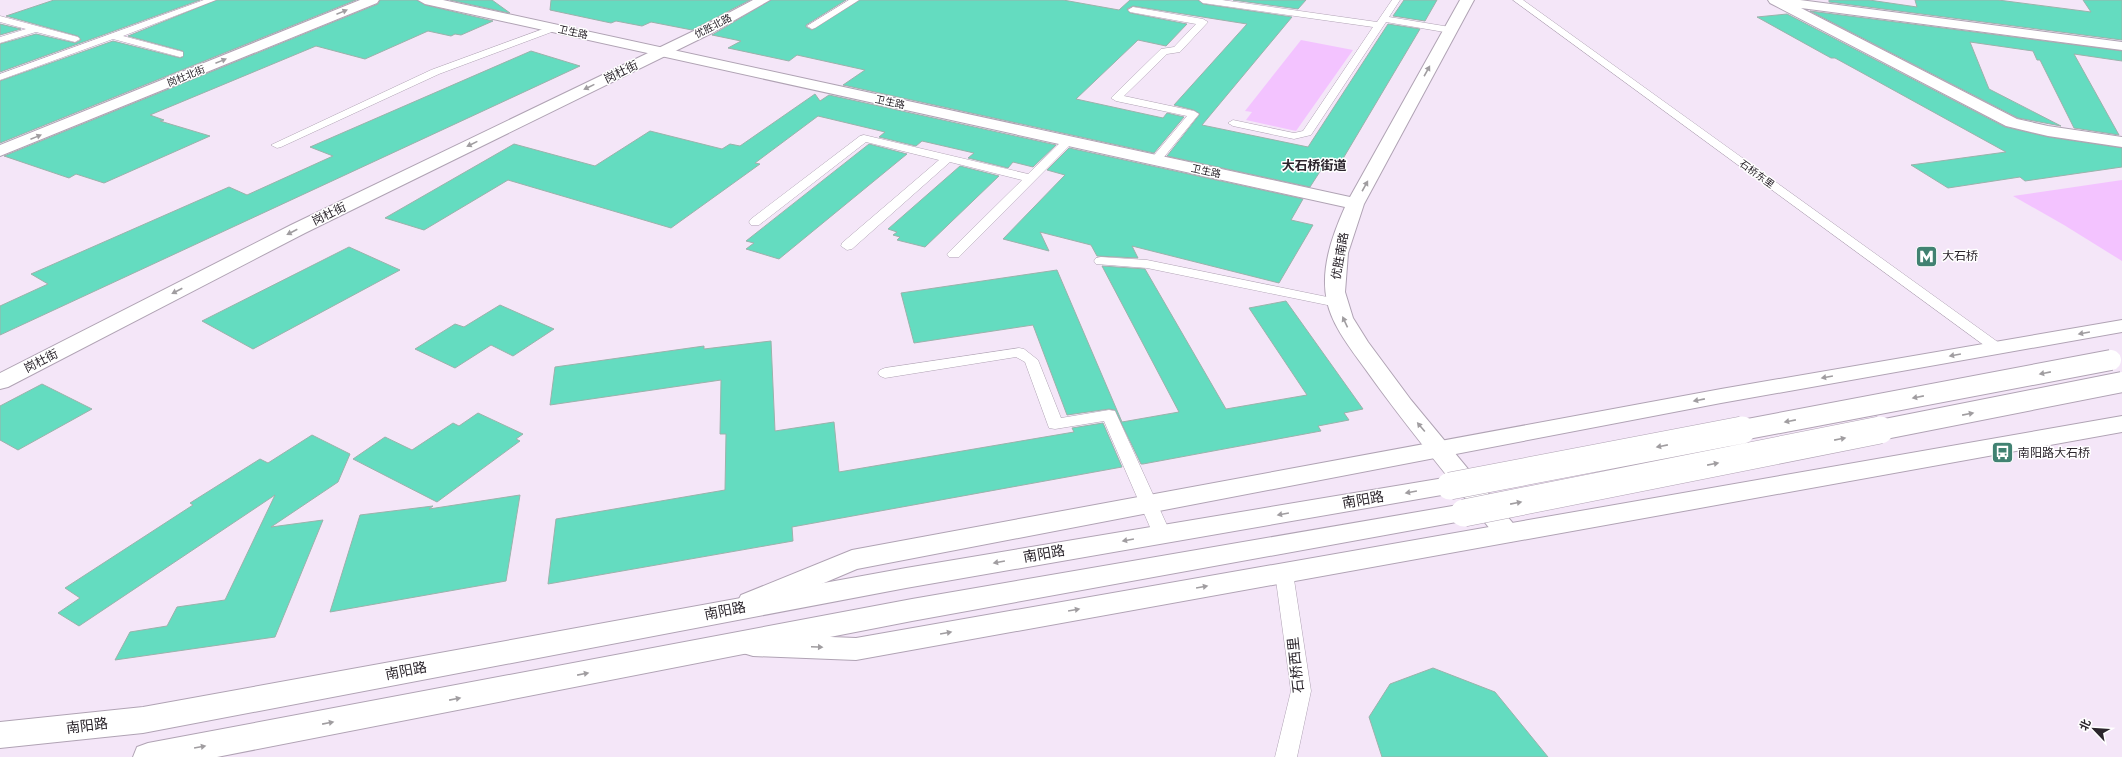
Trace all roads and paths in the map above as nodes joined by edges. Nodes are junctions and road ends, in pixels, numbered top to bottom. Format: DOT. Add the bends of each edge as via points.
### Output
graph roads {
  1 [pos="186,0"];
  2 [pos="212,0"];
  3 [pos="372,0"];
  4 [pos="430,0"];
  5 [pos="763,0"];
  6 [pos="854,0"];
  7 [pos="1209,0"];
  8 [pos="1396,0"];
  9 [pos="1467,0"];
  10 [pos="1516,0"];
  11 [pos="1776,0"];
  12 [pos="1133,10"];
  13 [pos="0,19"];
  14 [pos="1381,22"];
  15 [pos="812,26"];
  16 [pos="554,28"];
  17 [pos="35,29"];
  18 [pos="1450,30"];
  19 [pos="113,36"];
  20 [pos="0,40"];
  21 [pos="75,40"];
  22 [pos="2122,46"];
  23 [pos="662,52"];
  24 [pos="180,54"];
  25 [pos="22,58"];
  26 [pos="0,77"];
  27 [pos="1233,123"];
  28 [pos="1068,141"];
  29 [pos="2122,142"];
  30 [pos="277,145"];
  31 [pos="0,151"];
  32 [pos="947,159"];
  33 [pos="1156,160"];
  34 [pos="1030,178"];
  35 [pos="1355,204"];
  36 [pos="755,222"];
  37 [pos="847,246"];
  38 [pos="954,254"];
  39 [pos="1101,261"];
  40 [pos="1337,303"];
  41 [pos="2122,326"];
  42 [pos="1997,348"];
  43 [pos="2118,356"];
  44 [pos="885,373"];
  45 [pos="0,382"];
  46 [pos="2122,382"];
  47 [pos="2122,394"];
  48 [pos="2054,397"];
  49 [pos="2122,424"];
  50 [pos="1439,449"];
  51 [pos="1149,504"];
  52 [pos="1508,533"];
  53 [pos="1162,534"];
  54 [pos="1284,573"];
  55 [pos="736,610"];
  56 [pos="736,644"];
  57 [pos="0,736"];
  58 [pos="148,757"];
  59 [pos="1286,757"];
  1 -- 21 [label="lane"];
  2 -- 19 [label="lane"];
  31 -- 3 [label="street, 岗杜北街, one-way"];
  4 -- 16 [label="street, 卫生路"];
  5 -- 23 [label="street, 优胜北路"];
  6 -- 15 [label="lane"];
  7 -- 14 [label="lane"];
  8 -- 14 [label="lane"];
  9 -- 18 [label="street, 优胜南路"];
  10 -- 42 [label="lane, 石桥东里"];
  11 -- 22 [label="street"];
  11 -- 29 [label="street" via="2012,123"];
  12 -- 33 [label="lane" via="1203,22 1177,50 1164,51 1116,98 1194,114"];
  13 -- 17 [label="lane"];
  14 -- 18 [label="lane"];
  14 -- 27 [label="lane" via="1307,133 1294,136"];
  16 -- 23 [label="street, 卫生路"];
  16 -- 30 [label="lane" via="435,72"];
  17 -- 20 [label="lane"];
  17 -- 21 [label="lane"];
  35 -- 18 [label="street, 优胜南路, one-way"];
  19 -- 24 [label="lane"];
  19 -- 26 [label="lane"];
  21 -- 25 [label="lane"];
  23 -- 28 [label="street, 卫生路"];
  23 -- 45 [label="street, 岗杜街, one-way" via="298,229"];
  28 -- 33 [label="street, 卫生路"];
  28 -- 34 [label="lane"];
  32 -- 34 [label="lane"];
  32 -- 36 [label="lane" via="864,138"];
  32 -- 37 [label="lane"];
  33 -- 35 [label="street, 卫生路"];
  34 -- 38 [label="lane"];
  35 -- 40 [label="street, 优胜南路" via="1340,251 1335,280"];
  39 -- 40 [label="lane" via="1147,264"];
  50 -- 40 [label="street, 优胜南路, one-way" via="1397,399 1347,327"];
  41 -- 42 [label="street, one-way"];
  42 -- 50 [label="street, one-way" via="1729,394"];
  43 -- 53 [label="street, 南阳路, one-way, bridge" via="1450,486"];
  44 -- 51 [label="lane" via="1019,352 1031,360 1055,424 1109,415"];
  46 -- 48 [label="street, bridge"];
  47 -- 48 [label="street, bridge"];
  56 -- 48 [label="street, one-way, bridge" via="912,610 1464,513"];
  49 -- 52 [label="street"];
  50 -- 51 [label="street"];
  50 -- 52 [label="street, 优胜南路"];
  51 -- 53 [label="lane"];
  51 -- 55 [label="street" via="852,560"];
  52 -- 54 [label="street"];
  53 -- 55 [label="street, 南阳路, one-way" via="913,576"];
  56 -- 54 [label="street, one-way" via="856,649"];
  54 -- 59 [label="lane, 石桥西里" via="1301,691"];
  55 -- 57 [label="street, 南阳路" via="143,720"];
  58 -- 56 [label="street, one-way"];
}
